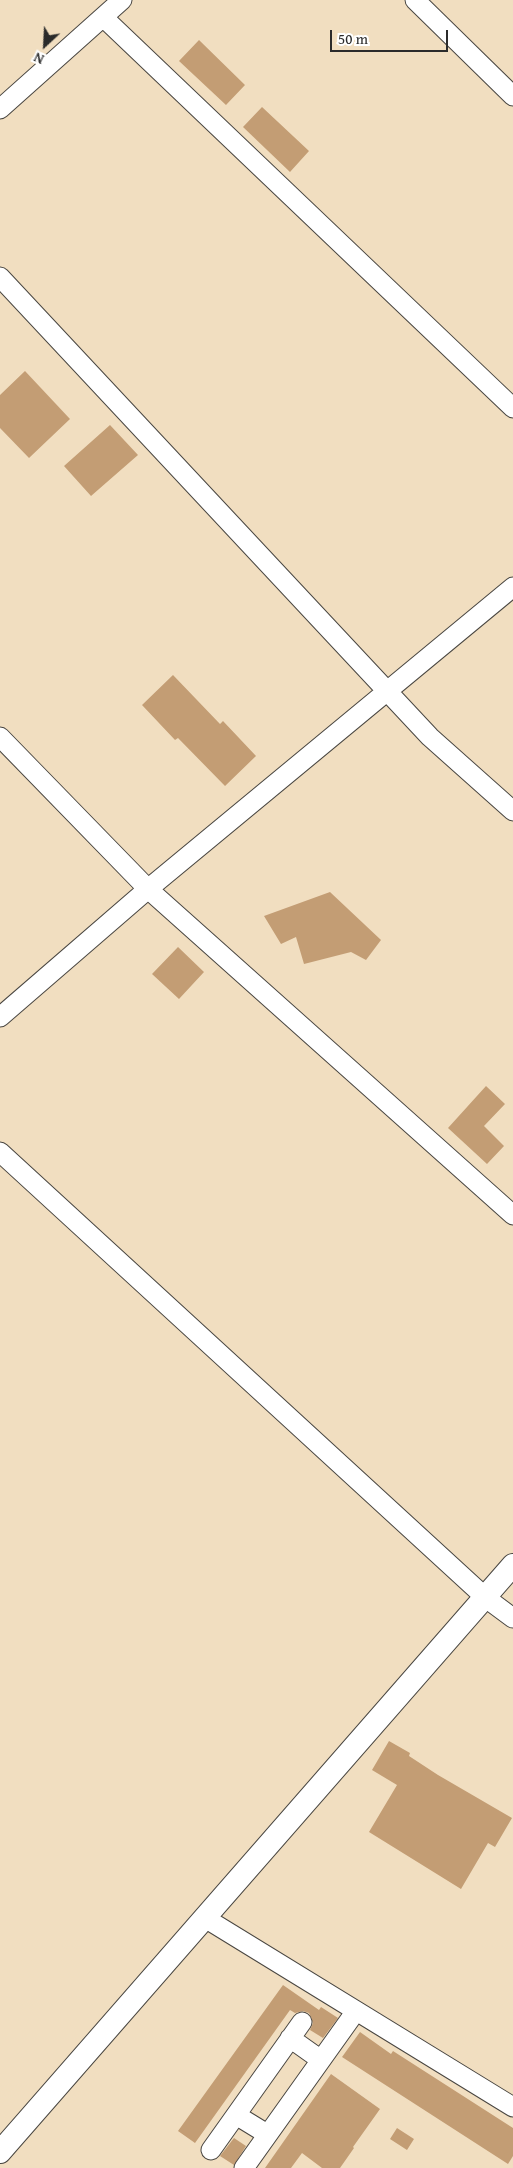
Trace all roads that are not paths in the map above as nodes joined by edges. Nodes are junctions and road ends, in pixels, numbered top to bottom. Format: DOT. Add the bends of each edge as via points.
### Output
graph roads {
  1 [pos="122,0"];
  2 [pos="415,0"];
  3 [pos="102,17"];
  4 [pos="513,96"];
  5 [pos="0,109"];
  6 [pos="0,277"];
  7 [pos="513,408"];
  8 [pos="513,587"];
  9 [pos="387,692"];
  10 [pos="0,737"];
  11 [pos="513,811"];
  12 [pos="148,889"];
  13 [pos="0,1017"];
  14 [pos="0,1152"];
  15 [pos="513,1214"];
  16 [pos="513,1566"];
  17 [pos="486,1598"];
  18 [pos="513,1618"];
  19 [pos="205,1918"];
  20 [pos="356,2010"];
  21 [pos="302,2022"];
  22 [pos="290,2038"];
  23 [pos="321,2060"];
  24 [pos="513,2107"];
  25 [pos="236,2115"];
  26 [pos="268,2134"];
  27 [pos="211,2150"];
  28 [pos="0,2152"];
  29 [pos="244,2168"];
  1 -- 3 [label="street"];
  2 -- 4 [label="street"];
  3 -- 5 [label="street"];
  3 -- 7 [label="street"];
  6 -- 9 [label="street"];
  8 -- 9 [label="street"];
  9 -- 11 [label="street" via="430,737"];
  9 -- 12 [label="street"];
  10 -- 12 [label="street"];
  12 -- 13 [label="street"];
  12 -- 15 [label="street"];
  14 -- 17 [label="street"];
  16 -- 17 [label="street"];
  17 -- 18 [label="street"];
  17 -- 19 [label="street"];
  19 -- 20 [label="street"];
  19 -- 28 [label="street"];
  20 -- 23 [label="street"];
  20 -- 24 [label="street"];
  21 -- 22 [label="street"];
  22 -- 23 [label="street"];
  22 -- 25 [label="street"];
  23 -- 26 [label="street"];
  25 -- 26 [label="street"];
  25 -- 27 [label="street"];
  26 -- 29 [label="street"];
}
